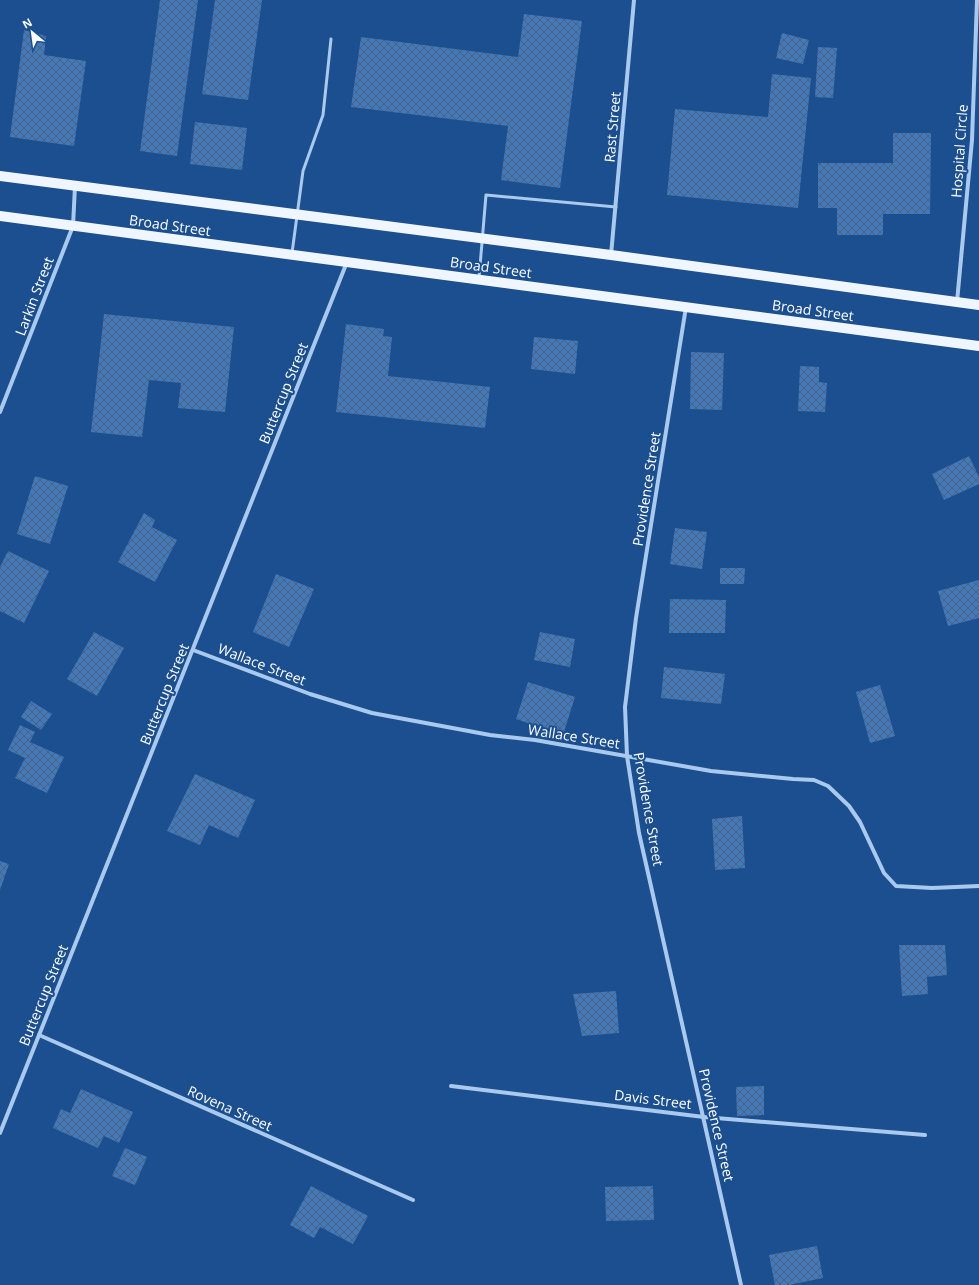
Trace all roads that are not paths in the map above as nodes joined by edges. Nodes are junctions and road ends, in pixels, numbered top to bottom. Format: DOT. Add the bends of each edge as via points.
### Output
graph roads {
  1 [pos="634,0"];
  2 [pos="977,0"];
  3 [pos="331,39"];
  4 [pos="0,176"];
  5 [pos="75,186"];
  6 [pos="616,207"];
  7 [pos="297,215"];
  8 [pos="0,216"];
  9 [pos="73,226"];
  10 [pos="482,239"];
  11 [pos="292,255"];
  12 [pos="611,255"];
  13 [pos="347,262"];
  14 [pos="479,280"];
  15 [pos="957,302"];
  16 [pos="979,306"];
  17 [pos="686,307"];
  18 [pos="979,346"];
  19 [pos="0,412"];
  20 [pos="193,650"];
  21 [pos="627,756"];
  22 [pos="979,886"];
  23 [pos="39,1035"];
  24 [pos="451,1086"];
  25 [pos="704,1117"];
  26 [pos="0,1133"];
  27 [pos="924,1135"];
  28 [pos="413,1200"];
  29 [pos="741,1285"];
  1 -- 6 [label="street, Rast Street"];
  2 -- 15 [label="street, Hospital Circle" via="972,140"];
  3 -- 7 [label="lane" via="323,114 303,171"];
  4 -- 5 [label="main road, Broad Street"];
  5 -- 7 [label="main road, Broad Street"];
  5 -- 9 [label="street, Larkin Street"];
  6 -- 10 [label="lane" via="486,195"];
  6 -- 12 [label="street, Rast Street"];
  7 -- 10 [label="main road, Broad Street"];
  7 -- 11 [label="lane"];
  8 -- 9 [label="main road, Broad Street"];
  9 -- 11 [label="main road, Broad Street"];
  9 -- 19 [label="street, Larkin Street"];
  10 -- 12 [label="main road, Broad Street"];
  10 -- 14 [label="lane"];
  11 -- 13 [label="main road, Broad Street"];
  12 -- 15 [label="main road, Broad Street"];
  13 -- 14 [label="main road, Broad Street"];
  13 -- 20 [label="street, Buttercup Street"];
  14 -- 17 [label="main road, Broad Street"];
  15 -- 16 [label="main road, Broad Street"];
  17 -- 18 [label="main road, Broad Street"];
  17 -- 21 [label="street, Providence Street" via="636,618 625,707"];
  20 -- 21 [label="street, Wallace Street" via="310,694 372,714"];
  20 -- 23 [label="street, Buttercup Street"];
  21 -- 22 [label="street, Wallace Street" via="711,771 814,780 832,789 849,806 860,822 884,873 896,886"];
  21 -- 25 [label="street, Providence Street" via="639,832"];
  23 -- 26 [label="street, Buttercup Street"];
  23 -- 28 [label="street, Rovena Street"];
  24 -- 25 [label="street, Davis Street"];
  25 -- 27 [label="street, Davis Street"];
  25 -- 29 [label="street, Providence Street"];
}
